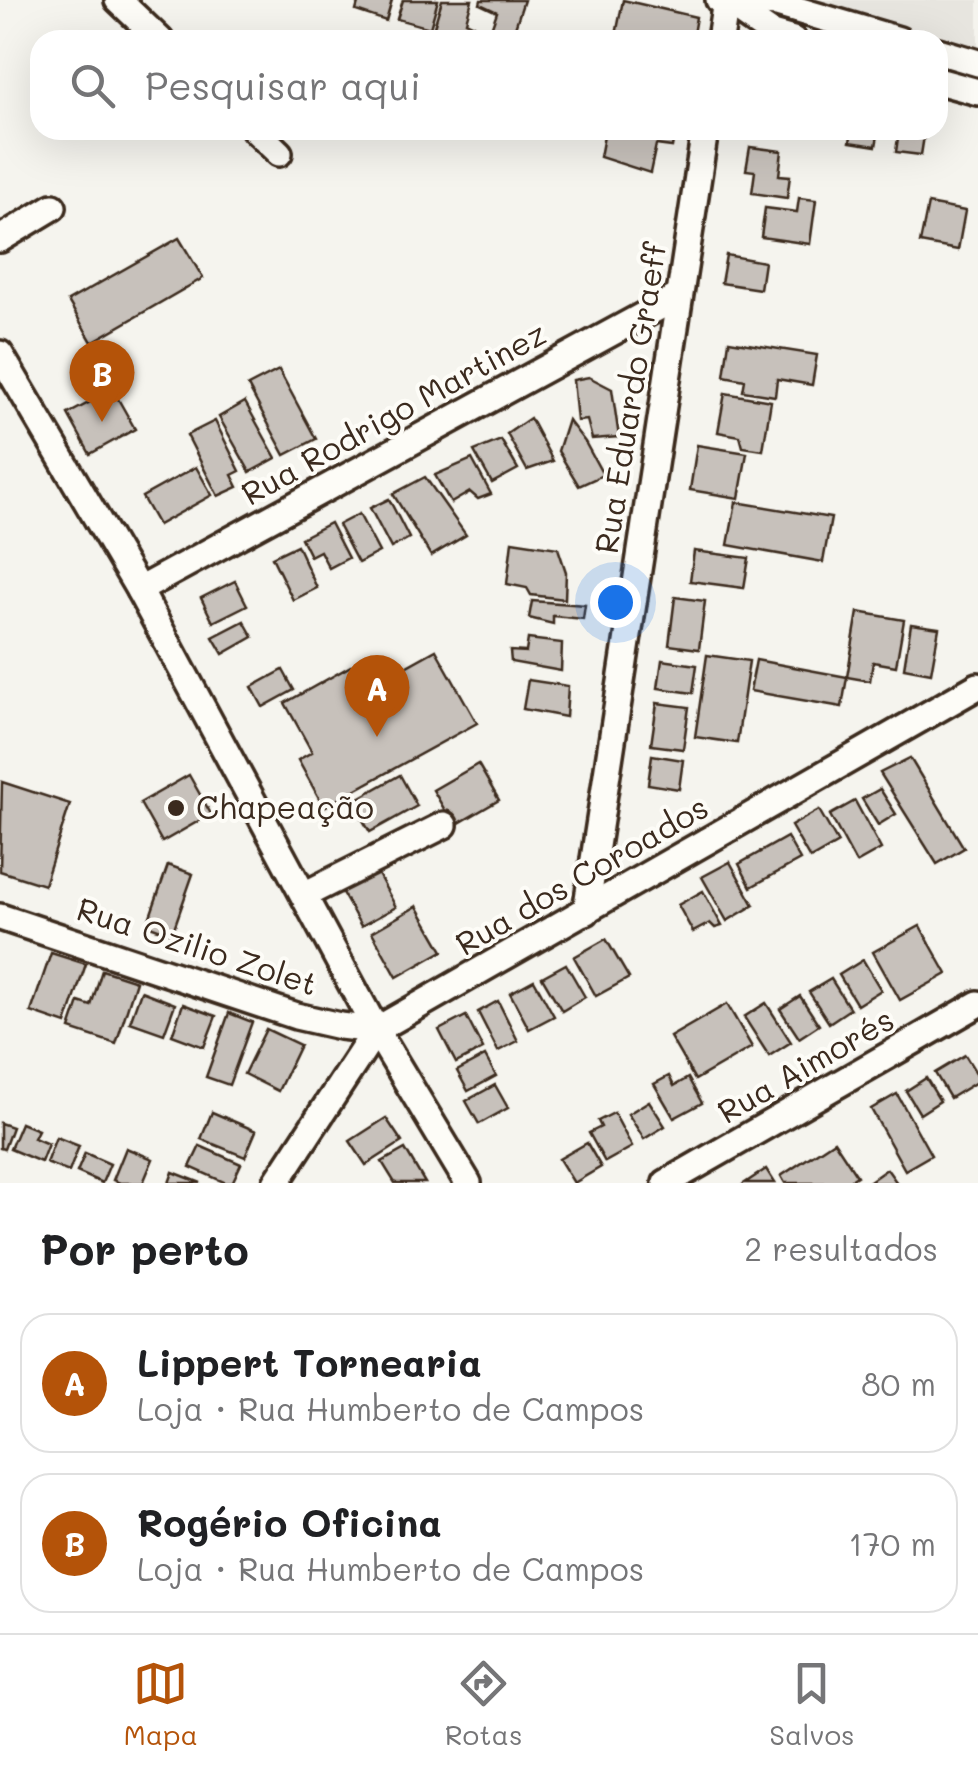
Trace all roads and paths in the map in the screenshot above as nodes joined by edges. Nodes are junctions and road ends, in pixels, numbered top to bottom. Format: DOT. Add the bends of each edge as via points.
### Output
graph roads {
  1 [pos="118,0"];
  2 [pos="723,1"];
  3 [pos="150,30"];
  4 [pos="721,30"];
  5 [pos="766,30"];
  6 [pos="865,30"];
  7 [pos="948,55"];
  8 [pos="978,63"];
  9 [pos="948,84"];
  10 [pos="978,92"];
  11 [pos="265,140"];
  12 [pos="703,140"];
  13 [pos="279,153"];
  14 [pos="53,207"];
  15 [pos="0,240"];
  16 [pos="679,296"];
  17 [pos="0,354"];
  18 [pos="139,590"];
  19 [pos="978,686"];
  20 [pos="444,825"];
  21 [pos="304,896"];
  22 [pos="586,912"];
  23 [pos="0,917"];
  24 [pos="978,1004"];
  25 [pos="376,1030"];
  26 [pos="276,1183"];
  27 [pos="468,1183"];
  28 [pos="666,1183"];
  1 -- 3 [label="street"];
  2 -- 4 [label="street"];
  2 -- 5 [label="street"];
  2 -- 6 [label="street" via="777,4"];
  7 -- 8 [label="street"];
  9 -- 10 [label="street"];
  11 -- 13 [label="street"];
  12 -- 16 [label="street, Rua Eduardo Graeff"];
  14 -- 15 [label="street"];
  16 -- 18 [label="street, Rua Rodrigo Martinez"];
  16 -- 22 [label="street, Rua Eduardo Graeff"];
  17 -- 18 [label="street"];
  18 -- 21 [label="street"];
  19 -- 22 [label="street, Rua dos Coroados"];
  20 -- 21 [label="street"];
  21 -- 25 [label="street"];
  22 -- 25 [label="street, Rua dos Coroados"];
  23 -- 25 [label="street, Rua Ozilio Zolet" via="296,1016"];
  24 -- 28 [label="street, Rua Aimorés"];
  25 -- 26 [label="street, Rua dos Coroados"];
  25 -- 27 [label="street"];
}
